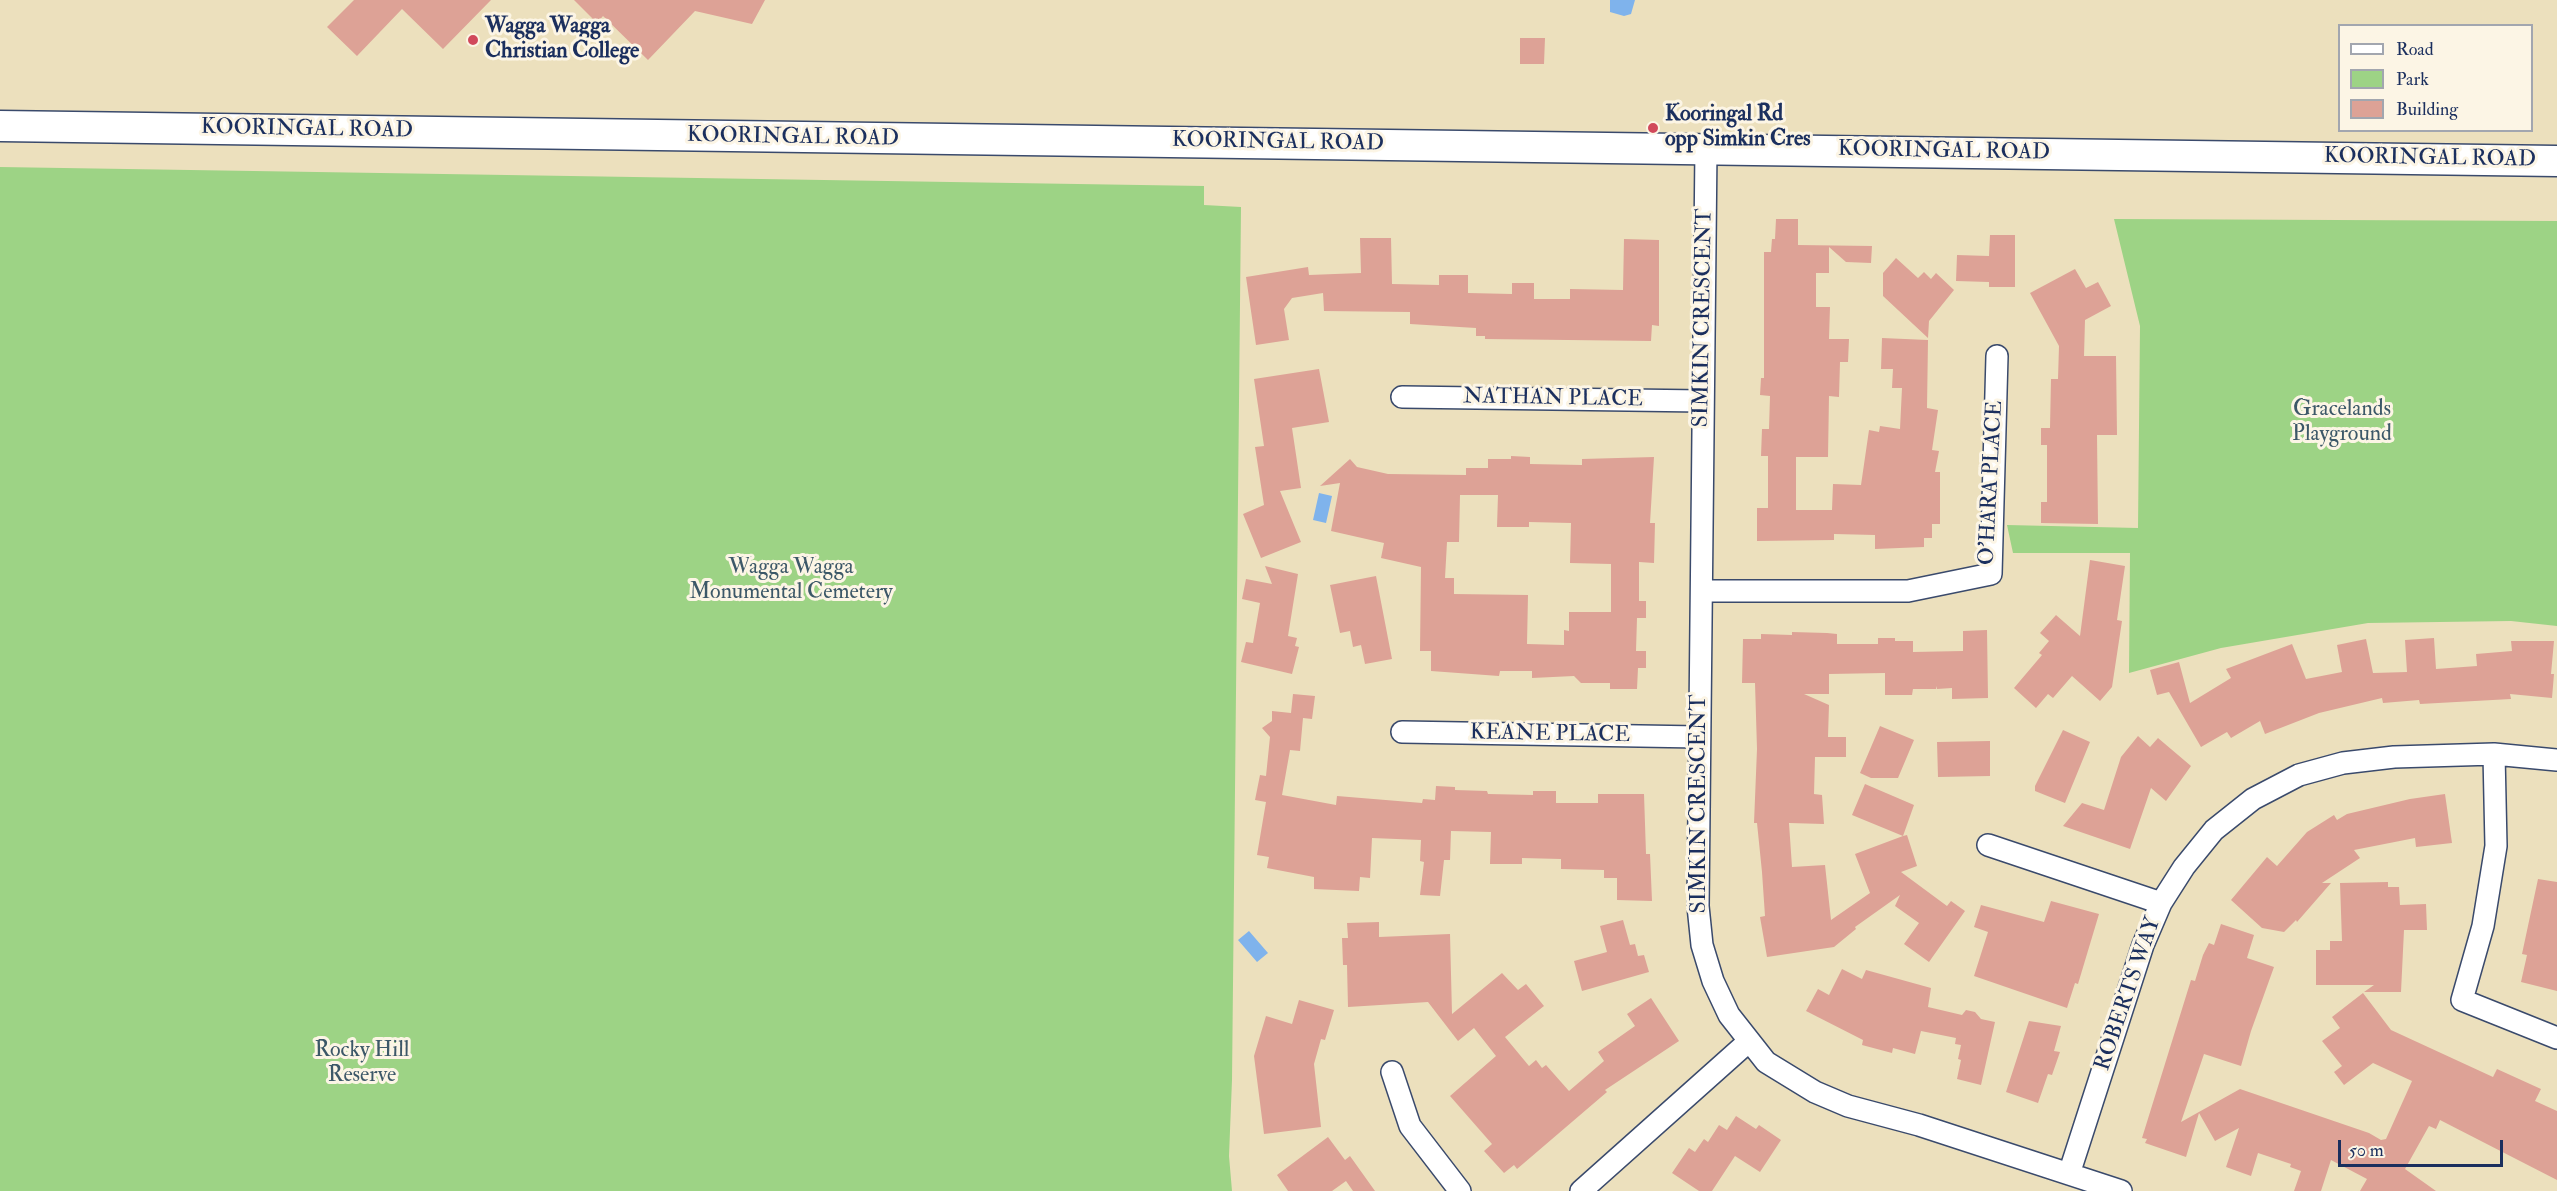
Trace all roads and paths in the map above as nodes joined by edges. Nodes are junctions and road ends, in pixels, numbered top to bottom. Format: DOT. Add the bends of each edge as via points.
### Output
graph roads {
  1 [pos="0,126"];
  2 [pos="1706,148"];
  3 [pos="2557,161"];
  4 [pos="1997,356"];
  5 [pos="1402,397"];
  6 [pos="1703,401"];
  7 [pos="1702,591"];
  8 [pos="1402,732"];
  9 [pos="1699,737"];
  10 [pos="2494,754"];
  11 [pos="2557,760"];
  12 [pos="1988,845"];
  13 [pos="2161,903"];
  14 [pos="2557,1038"];
  15 [pos="1748,1042"];
  16 [pos="1392,1072"];
  17 [pos="2069,1174"];
  18 [pos="1460,1191"];
  19 [pos="1581,1191"];
  20 [pos="2121,1191"];
  1 -- 2 [label="main road, KOORINGAL ROAD"];
  2 -- 3 [label="main road, KOORINGAL ROAD"];
  2 -- 6 [label="street, SIMKIN CRESCENT"];
  4 -- 7 [label="street, O'HARA PLACE" via="1991,574 1908,591"];
  5 -- 6 [label="street, NATHAN PLACE"];
  6 -- 7 [label="street, SIMKIN CRESCENT"];
  7 -- 9 [label="street, SIMKIN CRESCENT"];
  8 -- 9 [label="street, KEANE PLACE"];
  9 -- 15 [label="street, SIMKIN CRESCENT" via="1698,906 1702,945 1729,1015"];
  10 -- 11 [label="street, ROBERTS WAY"];
  10 -- 13 [label="street, ROBERTS WAY" via="2394,757 2343,763 2298,776 2253,799 2214,830"];
  10 -- 14 [label="street" via="2496,846 2483,926 2462,1000"];
  12 -- 13 [label="street"];
  13 -- 17 [label="street, ROBERTS WAY" via="2143,945"];
  15 -- 17 [label="street, SIMKIN CRESCENT" via="1766,1062 1815,1092 1848,1106"];
  15 -- 19 [label="street"];
  16 -- 18 [label="street" via="1410,1126"];
  17 -- 20 [label="street, SIMKIN CRESCENT"];
}
